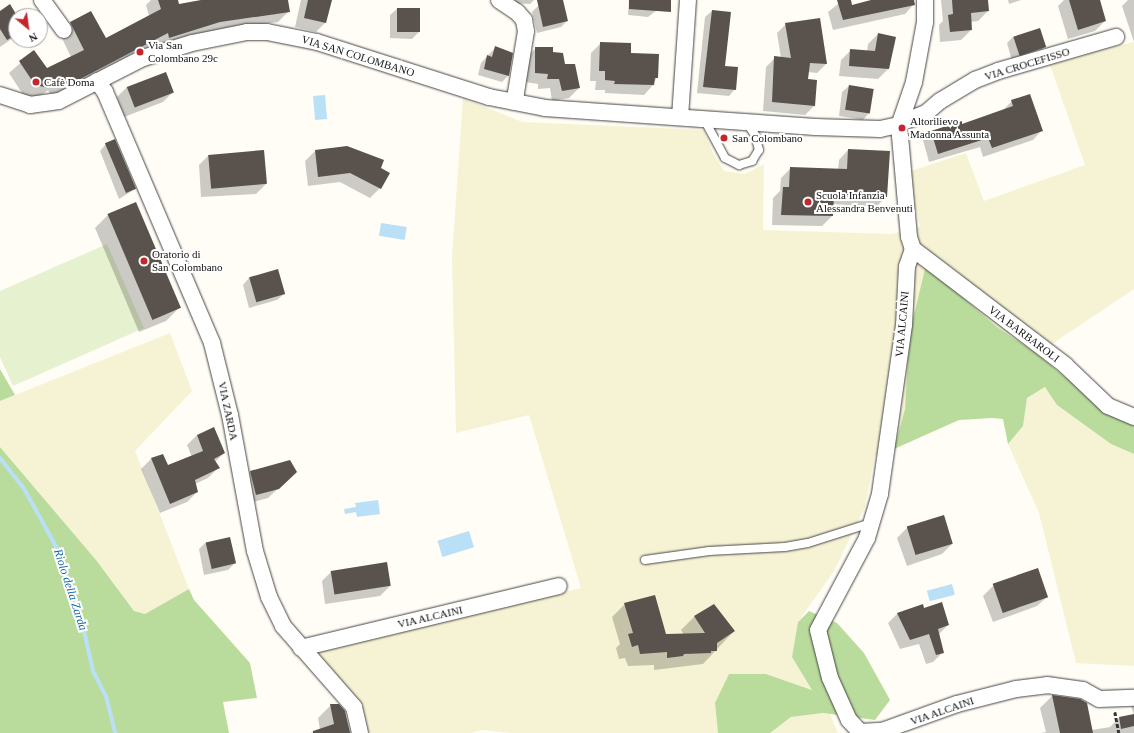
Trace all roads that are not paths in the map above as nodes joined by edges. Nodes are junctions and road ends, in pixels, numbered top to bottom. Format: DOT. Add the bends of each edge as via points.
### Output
graph roads {
  1 [pos="42,0"];
  2 [pos="499,0"];
  3 [pos="688,0"];
  4 [pos="925,0"];
  5 [pos="64,30"];
  6 [pos="1116,37"];
  7 [pos="97,81"];
  8 [pos="0,95"];
  9 [pos="513,102"];
  10 [pos="680,117"];
  11 [pos="704,119"];
  12 [pos="747,122"];
  13 [pos="899,124"];
  14 [pos="913,249"];
  15 [pos="1134,416"];
  16 [pos="871,523"];
  17 [pos="645,560"];
  18 [pos="559,586"];
  19 [pos="301,648"];
  20 [pos="1134,698"];
  21 [pos="1134,702"];
  22 [pos="1114,710"];
  23 [pos="360,733"];
  1 -- 5 [label="street"];
  2 -- 9 [label="street" via="517,12 524,20 526,30"];
  3 -- 10 [label="street"];
  4 -- 13 [label="street" via="925,22 914,82"];
  6 -- 13 [label="street, VIA CROCEFISSO" via="975,80 926,113"];
  7 -- 8 [label="street, VIA SAN COLOMBANO" via="59,101 43,105 17,103"];
  7 -- 9 [label="street, VIA SAN COLOMBANO" via="143,58 192,42 246,32 267,32 317,42 489,97"];
  7 -- 19 [label="street, VIA ZARDA" via="105,92 212,343 230,415 255,551 269,597 283,626"];
  9 -- 10 [label="street, VIA SAN COLOMBANO" via="545,108"];
  10 -- 11 [label="street, VIA SAN COLOMBANO"];
  11 -- 12 [label="street, VIA SAN COLOMBANO"];
  11 -- 12 [label="lane" via="725,158 739,165 752,161 759,150 755,135"];
  12 -- 13 [label="street, VIA SAN COLOMBANO" via="880,129"];
  13 -- 14 [label="street" via="909,237"];
  14 -- 15 [label="street, VIA BARBAROLI" via="1065,365 1108,406"];
  14 -- 16 [label="street, VIA ALCAINI" via="907,266 904,325 888,448 880,494"];
  16 -- 17 [label="lane" via="808,543 709,551"];
  16 -- 20 [label="street, VIA ALCAINI" via="867,538 818,630 830,678 849,720 860,732 882,731 958,704 1047,685 1083,690 1099,699"];
  18 -- 19 [label="street, VIA ALCAINI"];
  19 -- 23 [label="street, VIA ZARDA" via="354,707"];
  21 -- 22 [label="street"];
}
